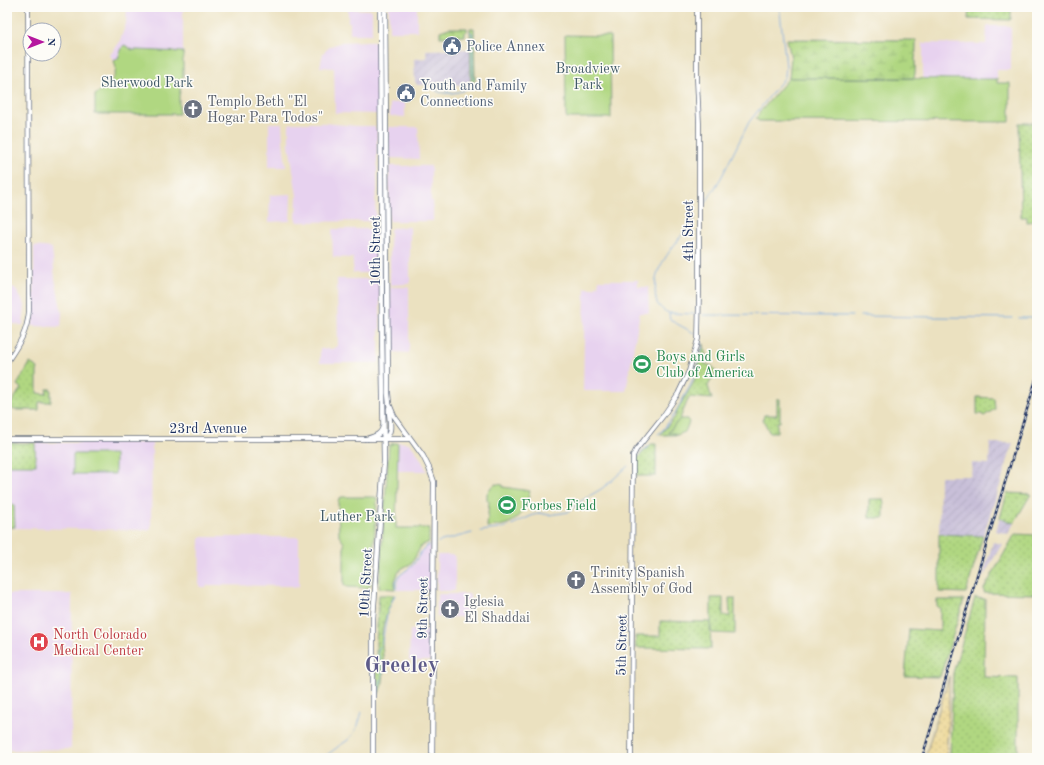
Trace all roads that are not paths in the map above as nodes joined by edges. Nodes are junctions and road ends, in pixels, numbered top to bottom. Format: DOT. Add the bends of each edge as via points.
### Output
graph roads {
  1 [pos="28,7"];
  2 [pos="380,7"];
  3 [pos="385,7"];
  4 [pos="697,7"];
  5 [pos="382,348"];
  6 [pos="387,357"];
  7 [pos="7,362"];
  8 [pos="386,406"];
  9 [pos="7,439"];
  10 [pos="366,439"];
  11 [pos="384,439"];
  12 [pos="410,439"];
  13 [pos="644,440"];
  14 [pos="434,482"];
  15 [pos="372,758"];
  16 [pos="432,758"];
  17 [pos="631,758"];
  1 -- 7 [label="main road" via="29,312 22,338"];
  2 -- 5 [label="main road, 10th Street"];
  3 -- 6 [label="main road, 10th Street"];
  4 -- 13 [label="main road, 4th Street" via="698,334 689,371 678,394"];
  5 -- 6 [label="main road"];
  5 -- 8 [label="main road, 10th Street"];
  6 -- 8 [label="main road, 10th Street"];
  8 -- 10 [label="main road" via="382,413 382,430 379,434"];
  8 -- 11 [label="main road, 10th Street" via="390,426"];
  8 -- 12 [label="main road, 10th Street"];
  9 -- 10 [label="main road, 23rd Avenue"];
  10 -- 11 [label="main road, 23rd Avenue"];
  11 -- 12 [label="main road, 23rd Avenue"];
  11 -- 15 [label="main road, 10th Street" via="373,618"];
  12 -- 14 [label="main road, 10th Street" via="423,456"];
  13 -- 17 [label="main road, 5th Street" via="633,458"];
  14 -- 16 [label="main road, 9th Street"];
}
